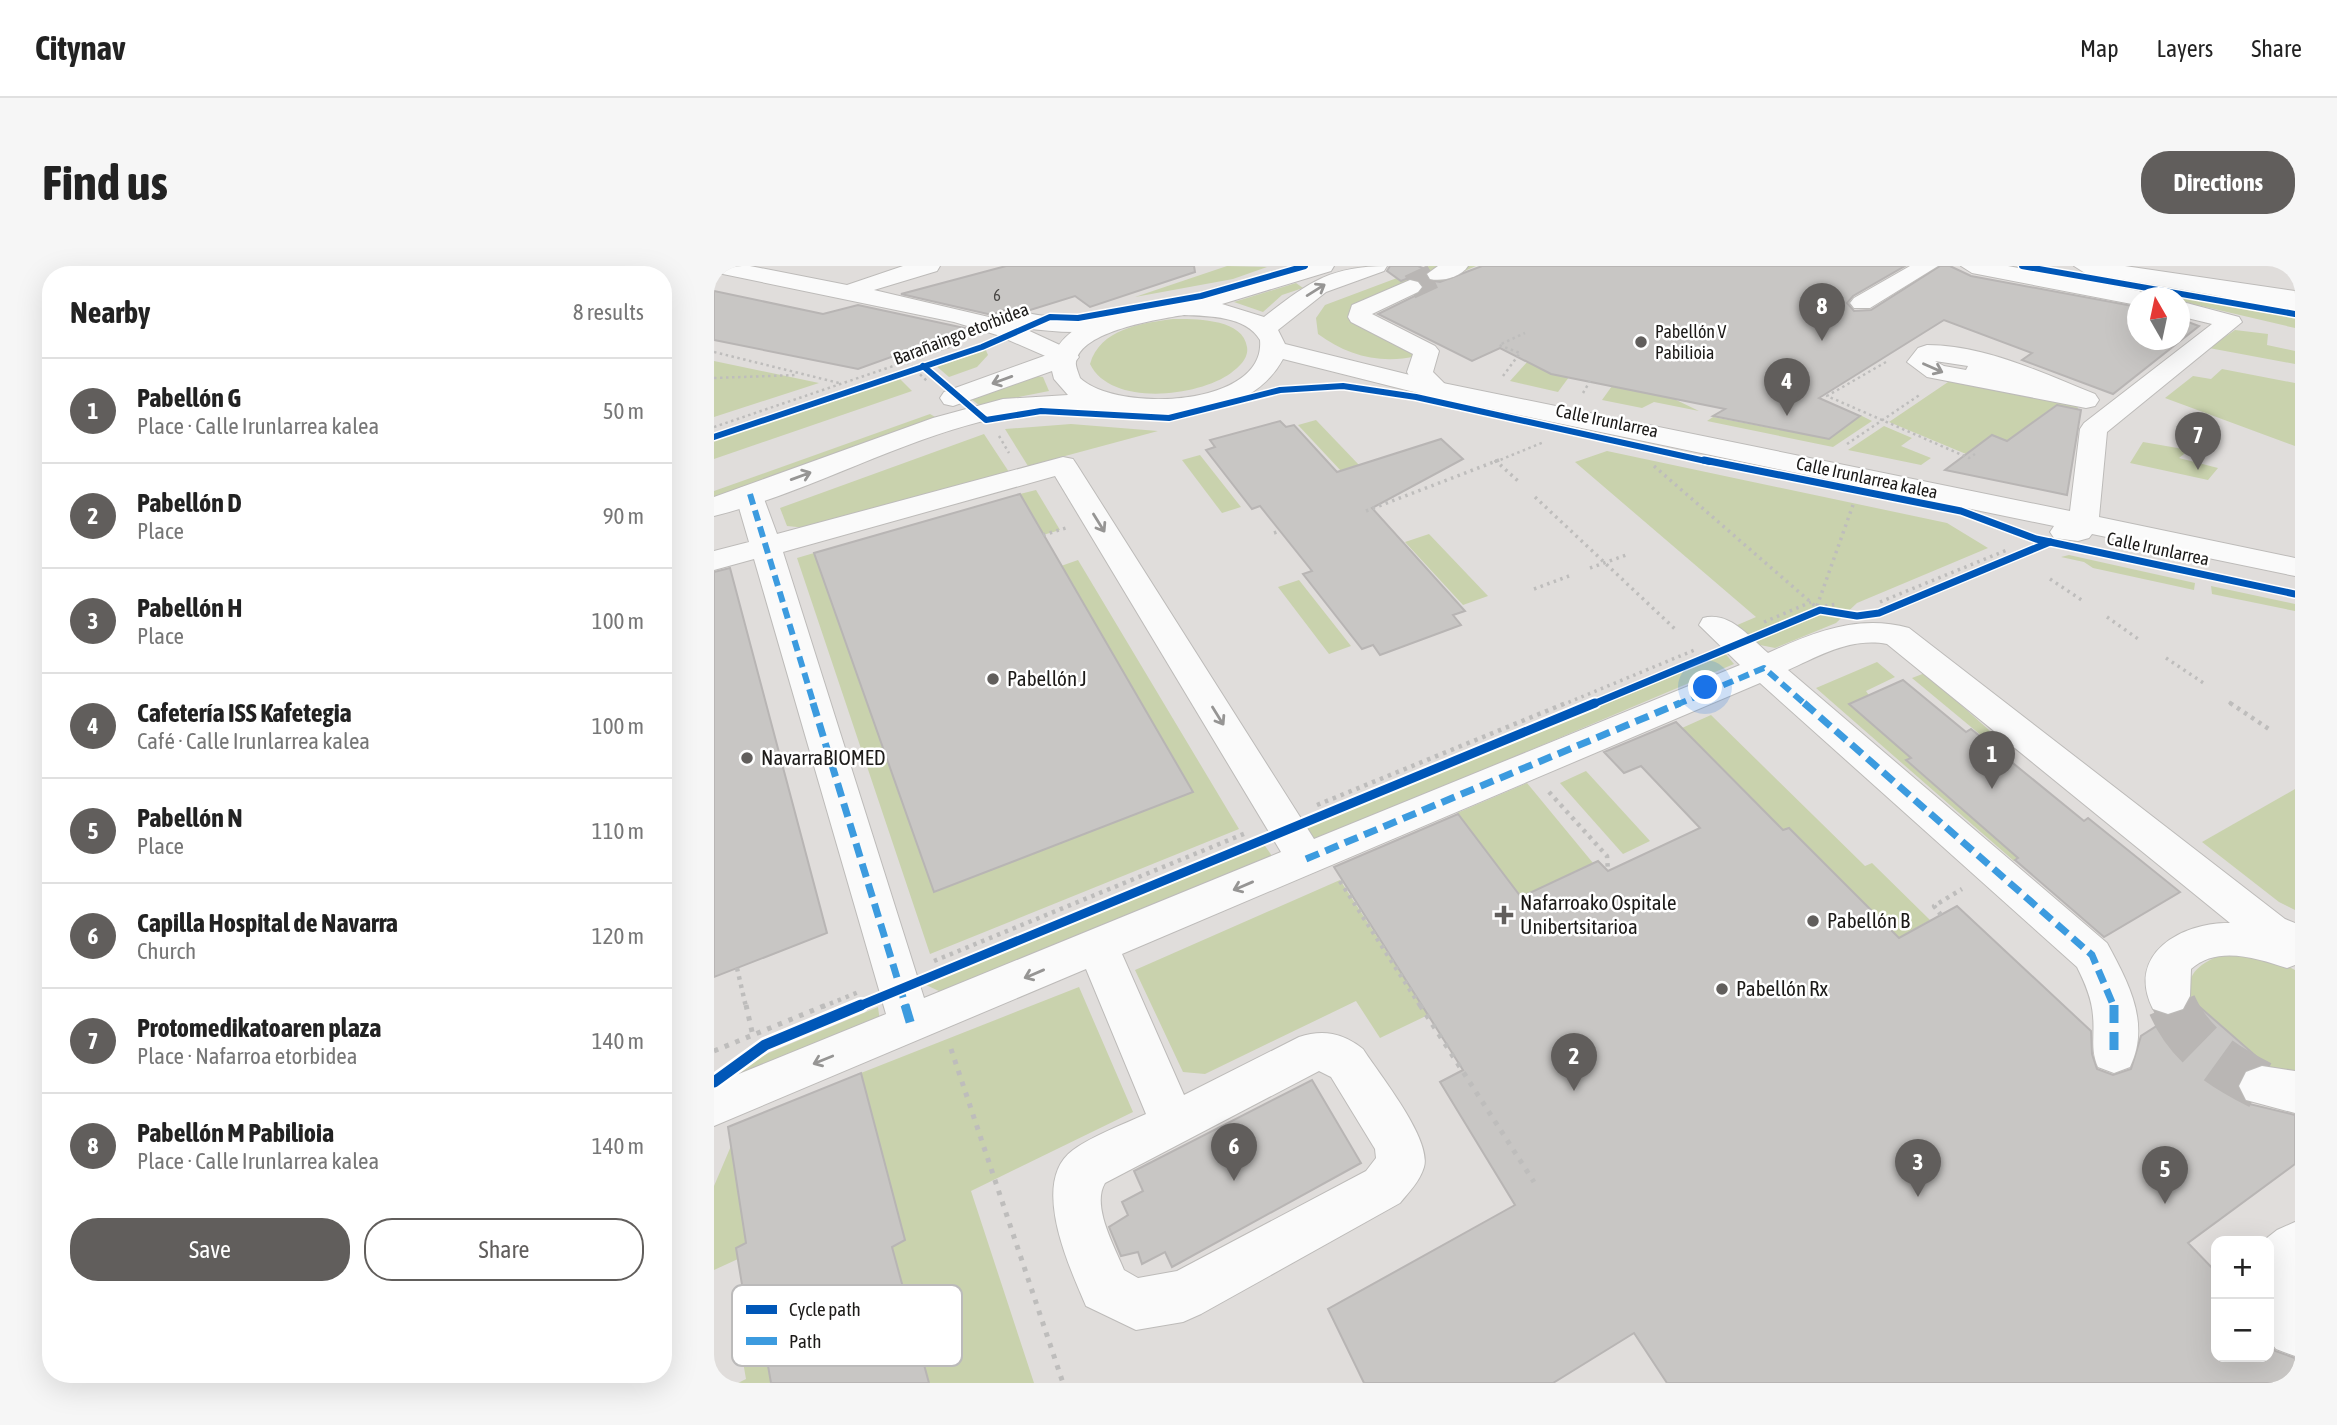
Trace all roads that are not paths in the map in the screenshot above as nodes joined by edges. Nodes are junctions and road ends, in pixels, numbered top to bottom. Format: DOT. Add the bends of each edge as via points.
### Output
graph roads {
  1 [pos="718,266"];
  2 [pos="929,266"];
  3 [pos="1323,266"];
  4 [pos="1376,266"];
  5 [pos="1927,266"];
  6 [pos="1972,266"];
  7 [pos="2085,266"];
  8 [pos="2182,266"];
  9 [pos="2225,282"];
  10 [pos="2295,286"];
  11 [pos="1410,287"];
  12 [pos="848,293"];
  13 [pos="2127,296"];
  14 [pos="1862,303"];
  15 [pos="2295,303"];
  16 [pos="1184,308"];
  17 [pos="940,311"];
  18 [pos="2190,311"];
  19 [pos="1110,323"];
  20 [pos="1270,339"];
  21 [pos="1066,357"];
  22 [pos="1990,373"];
  23 [pos="1244,386"];
  24 [pos="1438,390"];
  25 [pos="1130,407"];
  26 [pos="2094,429"];
  27 [pos="714,484"];
  28 [pos="751,494"];
  29 [pos="714,508"];
  30 [pos="2083,523"];
  31 [pos="2246,536"];
  32 [pos="766,546"];
  33 [pos="2295,547"];
  34 [pos="714,561"];
  35 [pos="2295,567"];
  36 [pos="2242,572"];
  37 [pos="2295,583"];
  38 [pos="1736,643"];
  39 [pos="1321,866"];
  40 [pos="2213,885"];
  41 [pos="2212,940"];
  42 [pos="2289,944"];
  43 [pos="1098,947"];
  44 [pos="2168,996"];
  45 [pos="929,1032"];
  46 [pos="2114,1053"];
  47 [pos="714,1105"];
  48 [pos="1173,1123"];
  49 [pos="2295,1247"];
  50 [pos="2295,1330"];
  1 -- 12 [label="main road"];
  2 -- 12 [label="main road"];
  3 -- 16 [label="main road"];
  20 -- 4 [label="main road, one-way" via="1318,287"];
  5 -- 14 [label="main road"];
  6 -- 13 [label="main road"];
  7 -- 9 [label="main road"];
  8 -- 9 [label="main road"];
  9 -- 10 [label="main road"];
  9 -- 15 [label="main road"];
  11 -- 24 [label="main road" via="1360,310 1360,317 1426,351 1420,372"];
  12 -- 17 [label="main road"];
  16 -- 19 [label="main road"];
  16 -- 20 [label="main road, Calle Irunlarrea kalea" via="1243,316"];
  17 -- 19 [label="main road" via="1066,326"];
  17 -- 21 [label="main road" via="1013,332"];
  18 -- 26 [label="main road" via="2230,322"];
  19 -- 21 [label="main road" via="1081,339"];
  20 -- 23 [label="main road" via="1265,370"];
  20 -- 24 [label="main road, Calle Irunlarrea kalea"];
  21 -- 25 [label="main road" via="1067,379 1081,393"];
  21 -- 27 [label="main road, one-way" via="946,392"];
  22 -- 26 [label="main road" via="2086,400 2097,406"];
  23 -- 24 [label="main road, Calle Irunlarrea kalea" via="1330,378"];
  23 -- 25 [label="main road" via="1208,401"];
  24 -- 30 [label="main road, Calle Irunlarrea kalea" via="1857,487 1967,499"];
  28 -- 25 [label="main road, one-way" via="943,424 1003,407 1052,402"];
  26 -- 30 [label="main road"];
  28 -- 29 [label="main road"];
  28 -- 32 [label="main road"];
  30 -- 35 [label="main road, Calle Irunlarrea kalea"];
  31 -- 33 [label="main road"];
  32 -- 34 [label="main road"];
  32 -- 39 [label="main road, one-way" via="1063,465"];
  32 -- 45 [label="main road" via="897,976"];
  36 -- 37 [label="main road"];
  38 -- 39 [label="main road"];
  38 -- 40 [label="main road" via="1868,629 1897,635"];
  38 -- 46 [label="main road" via="2092,956 2115,1003"];
  39 -- 43 [label="main road, one-way"];
  40 -- 41 [label="main road" via="2224,906 2222,926"];
  40 -- 42 [label="main road"];
  41 -- 42 [label="main road"];
  41 -- 44 [label="main road" via="2179,954 2168,972"];
  43 -- 45 [label="main road, one-way"];
  43 -- 48 [label="main road"];
  45 -- 47 [label="main road, one-way"];
  48 -- 48 [label="main road" via="1088,1167 1076,1187 1077,1209 1104,1288 1136,1304 1183,1296 1383,1187 1401,1165 1398,1144 1347,1063 1335,1053 1315,1051"];
  49 -- 50 [label="main road" via="2281,1256 2273,1270 2272,1287"];
}
